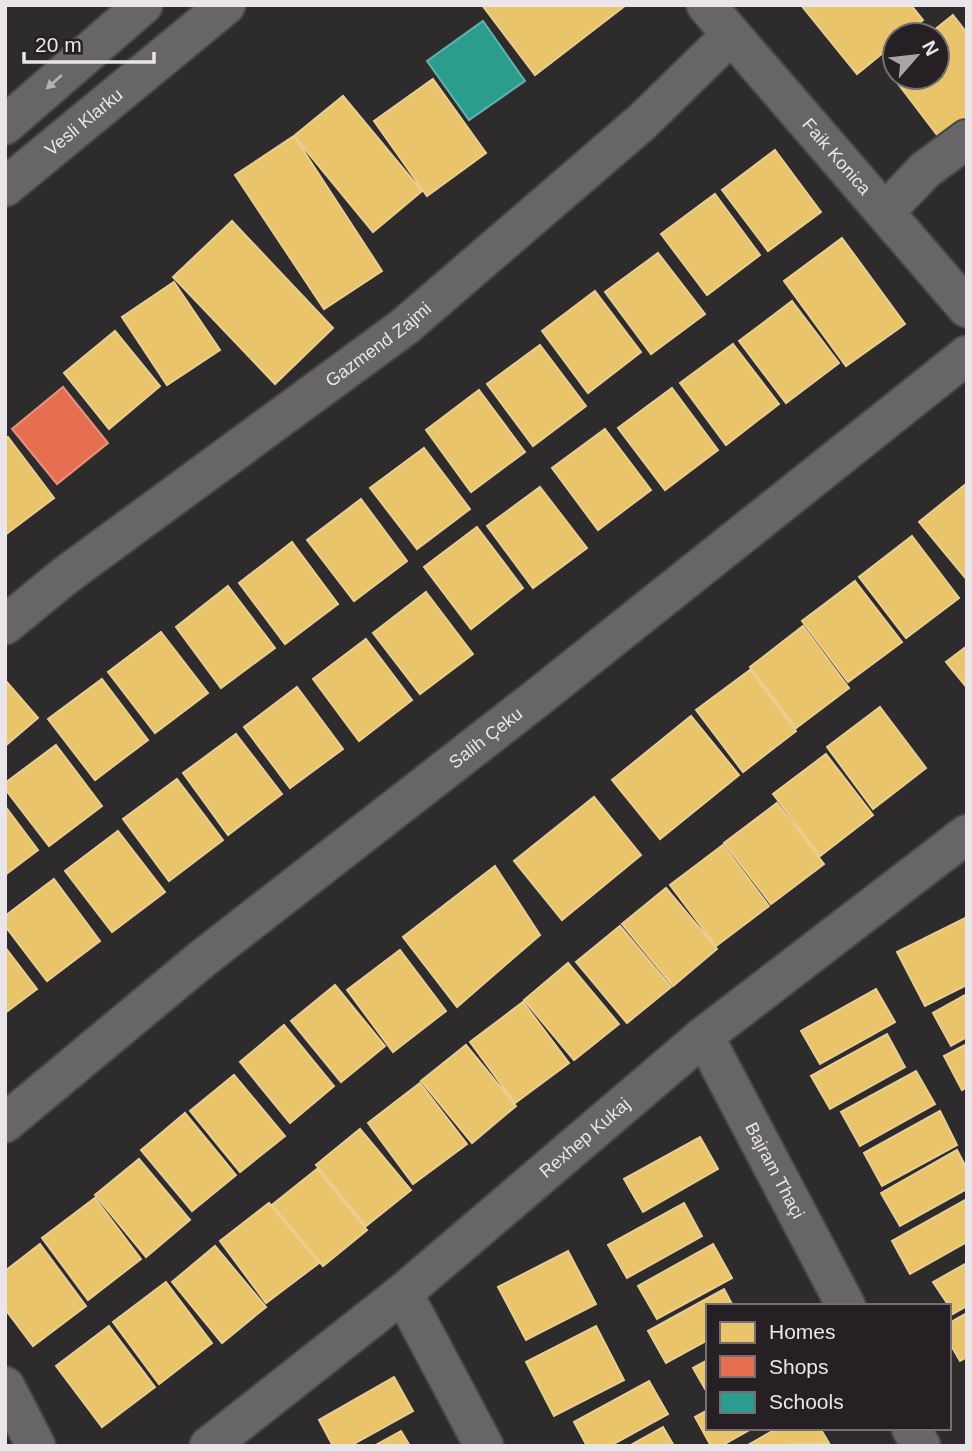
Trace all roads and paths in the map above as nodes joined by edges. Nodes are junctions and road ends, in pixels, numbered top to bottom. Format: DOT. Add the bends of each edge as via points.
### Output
graph roads {
  1 [pos="143,5"];
  2 [pos="226,5"];
  3 [pos="706,5"];
  4 [pos="730,36"];
  5 [pos="5,125"];
  6 [pos="967,139"];
  7 [pos="5,187"];
  8 [pos="885,212"];
  9 [pos="967,308"];
  10 [pos="967,355"];
  11 [pos="5,625"];
  12 [pos="967,834"];
  13 [pos="704,1036"];
  14 [pos="5,1123"];
  15 [pos="402,1293"];
  16 [pos="845,1304"];
  17 [pos="5,1386"];
  18 [pos="912,1430"];
  19 [pos="36,1446"];
  20 [pos="209,1446"];
  21 [pos="484,1446"];
  22 [pos="921,1446"];
  1 -- 5 [label="street, one-way"];
  2 -- 7 [label="street, Vesli Klarku"];
  3 -- 4 [label="street, Faik Konica"];
  4 -- 8 [label="street, Faik Konica"];
  4 -- 11 [label="street, Gazmend Zajmi" via="643,121 404,327 66,575"];
  6 -- 8 [label="street" via="925,170"];
  8 -- 9 [label="street, Faik Konica"];
  10 -- 14 [label="street, Salih Çeku" via="202,958"];
  12 -- 13 [label="street, Rexhep Kukaj"];
  13 -- 15 [label="street, Rexhep Kukaj"];
  13 -- 16 [label="street, Bajram Thaçi"];
  15 -- 20 [label="street, Rexhep Kukaj"];
  15 -- 21 [label="street"];
  17 -- 19 [label="street"];
  18 -- 22 [label="street"];
}
